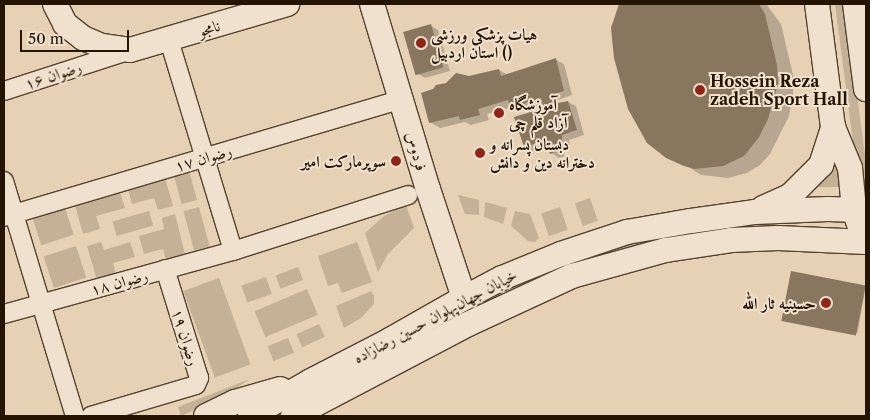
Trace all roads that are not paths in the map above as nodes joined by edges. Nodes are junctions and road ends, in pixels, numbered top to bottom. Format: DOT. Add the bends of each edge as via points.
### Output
graph roads {
  1 [pos="55,4"];
  2 [pos="287,4"];
  3 [pos="360,4"];
  4 [pos="371,4"];
  5 [pos="817,4"];
  6 [pos="855,4"];
  7 [pos="169,40"];
  8 [pos="130,50"];
  9 [pos="866,89"];
  10 [pos="4,91"];
  11 [pos="402,99"];
  12 [pos="833,128"];
  13 [pos="204,157"];
  14 [pos="4,181"];
  15 [pos="408,195"];
  16 [pos="860,210"];
  17 [pos="755,212"];
  18 [pos="9,215"];
  19 [pos="866,241"];
  20 [pos="233,250"];
  21 [pos="165,269"];
  22 [pos="464,298"];
  23 [pos="41,304"];
  24 [pos="4,314"];
  25 [pos="317,391"];
  26 [pos="75,416"];
  27 [pos="91,416"];
  28 [pos="206,416"];
  29 [pos="250,416"];
  30 [pos="293,416"];
  31 [pos="305,416"];
  1 -- 8 [label="main road" via="65,24 83,38 102,46"];
  2 -- 7 [label="main road, نامجو"];
  3 -- 4 [label="main road"];
  4 -- 11 [label="main road, فردوس"];
  5 -- 12 [label="main road"];
  6 -- 9 [label="main road"];
  7 -- 8 [label="main road, نامجو"];
  7 -- 13 [label="street"];
  8 -- 10 [label="street, رضوان ۱۶"];
  11 -- 13 [label="street, رضوان ۱۷"];
  11 -- 22 [label="main road, فردوس"];
  12 -- 16 [label="main road" via="850,168"];
  12 -- 17 [label="main road" via="821,165 810,177 790,196"];
  13 -- 18 [label="street, رضوان ۱۷"];
  13 -- 20 [label="street"];
  14 -- 18 [label="street"];
  15 -- 20 [label="street, رضوان ۱۸"];
  16 -- 17 [label="main road, خیابان جهان‌پهلوان حسین رضا‌زاده"];
  16 -- 19 [label="main road"];
  17 -- 22 [label="main road, خیابان جهان‌پهلوان حسین رضا‌زاده" via="627,232 561,254 502,278"];
  18 -- 23 [label="street"];
  19 -- 25 [label="main road, خیابان جهان‌پهلوان حسین رضا‌زاده" via="731,240 666,250 545,287"];
  20 -- 21 [label="street, رضوان ۱۸"];
  21 -- 23 [label="street, رضوان ۱۸"];
  21 -- 27 [label="street, رضوان ۱۹" via="199,378 196,385"];
  22 -- 25 [label="main road, خیابان جهان‌پهلوان حسین رضا‌زاده" via="390,340"];
  23 -- 24 [label="street, رضوان ۱۸"];
  23 -- 26 [label="street"];
  25 -- 28 [label="main road" via="235,402"];
  25 -- 29 [label="main road, خیابان جهان‌پهلوان حسین رضا‌زاده"];
  25 -- 30 [label="main road, خیابان جهان‌پهلوان حسین رضا‌زاده"];
  25 -- 31 [label="main road"];
}
